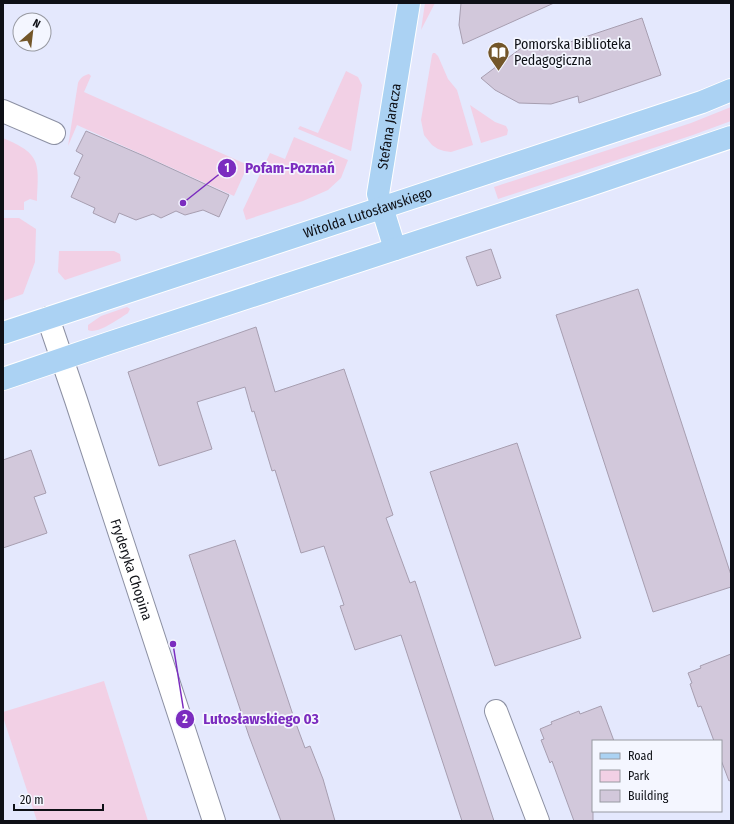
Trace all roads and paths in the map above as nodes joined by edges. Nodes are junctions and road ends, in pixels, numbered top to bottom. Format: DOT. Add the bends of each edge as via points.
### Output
graph roads {
  1 [pos="410,3"];
  2 [pos="731,90"];
  3 [pos="3,111"];
  4 [pos="54,134"];
  5 [pos="731,136"];
  6 [pos="382,208"];
  7 [pos="395,249"];
  8 [pos="48,318"];
  9 [pos="3,333"];
  10 [pos="61,359"];
  11 [pos="3,379"];
  12 [pos="496,711"];
  13 [pos="214,821"];
  14 [pos="538,821"];
  1 -- 6 [label="main road, Stefana Jaracza" via="378,194"];
  2 -- 6 [label="main road, Witolda Lutosławskiego" via="702,102"];
  3 -- 4 [label="street"];
  5 -- 7 [label="main road"];
  6 -- 7 [label="main road, Stefana Jaracza"];
  6 -- 8 [label="main road, Witolda Lutosławskiego"];
  7 -- 10 [label="main road"];
  8 -- 9 [label="main road, Witolda Lutosławskiego"];
  8 -- 10 [label="street, Fryderyka Chopina"];
  10 -- 11 [label="main road"];
  10 -- 13 [label="street, Fryderyka Chopina"];
  12 -- 14 [label="street"];
}
